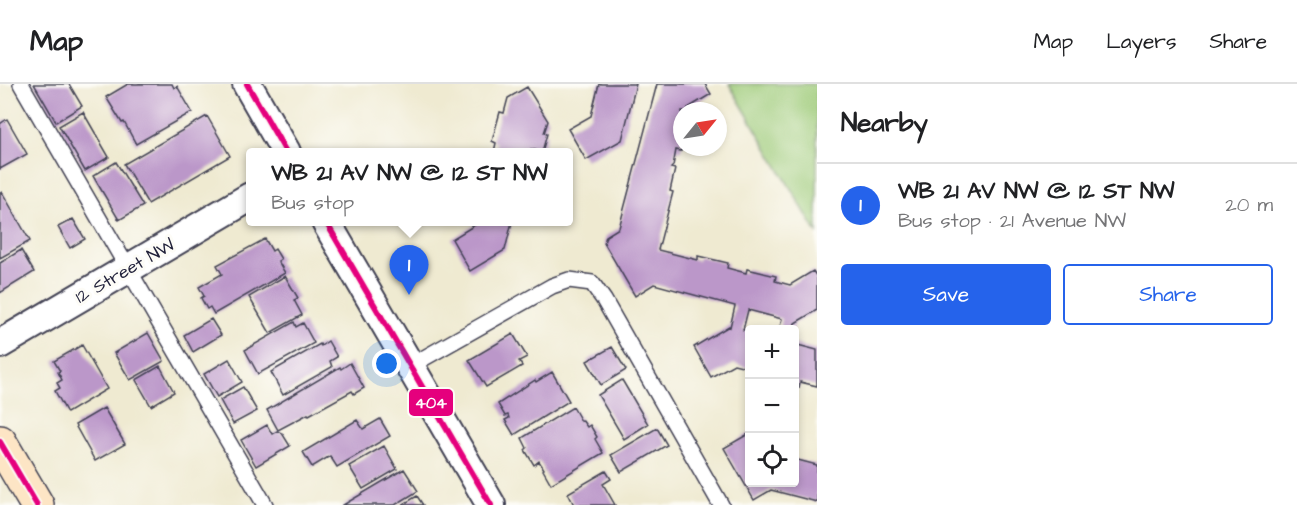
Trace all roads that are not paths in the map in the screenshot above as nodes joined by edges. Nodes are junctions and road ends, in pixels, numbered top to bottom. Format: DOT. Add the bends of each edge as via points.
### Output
graph roads {
  1 [pos="21,84"];
  2 [pos="247,84"];
  3 [pos="283,148"];
  4 [pos="246,199"];
  5 [pos="328,226"];
  6 [pos="128,270"];
  7 [pos="0,344"];
  8 [pos="410,366"];
  9 [pos="0,442"];
  10 [pos="37,505"];
  11 [pos="265,505"];
  12 [pos="490,505"];
  13 [pos="721,505"];
  1 -- 6 [label="lane"];
  2 -- 3 [label="street"];
  4 -- 6 [label="street, 12 Street NW"];
  5 -- 8 [label="street"];
  6 -- 7 [label="street, 12 Street NW"];
  6 -- 11 [label="lane"];
  8 -- 12 [label="street"];
  8 -- 13 [label="lane" via="552,286 569,280 592,284"];
  9 -- 10 [label="street"];
}
